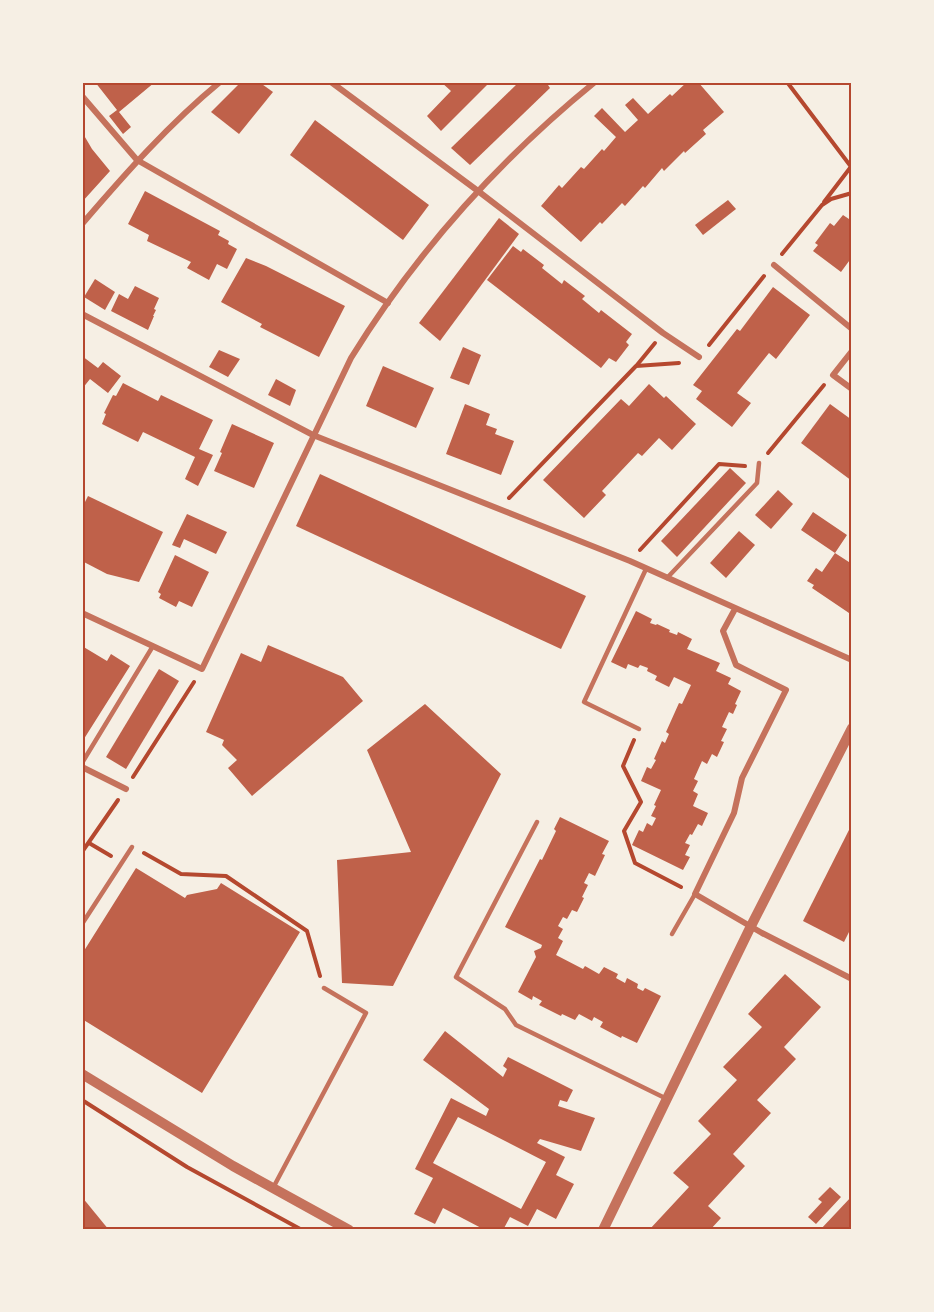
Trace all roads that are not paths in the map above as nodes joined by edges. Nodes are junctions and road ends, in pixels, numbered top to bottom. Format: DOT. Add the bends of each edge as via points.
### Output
graph roads {
  1 [pos="220,82"];
  2 [pos="331,82"];
  3 [pos="593,83"];
  4 [pos="82,96"];
  5 [pos="137,160"];
  6 [pos="478,191"];
  7 [pos="82,224"];
  8 [pos="774,264"];
  9 [pos="388,303"];
  10 [pos="82,314"];
  11 [pos="852,329"];
  12 [pos="852,351"];
  13 [pos="699,357"];
  14 [pos="852,389"];
  15 [pos="313,435"];
  16 [pos="759,463"];
  17 [pos="646,569"];
  18 [pos="667,578"];
  19 [pos="735,609"];
  20 [pos="82,613"];
  21 [pos="153,646"];
  22 [pos="852,660"];
  23 [pos="852,728"];
  24 [pos="639,729"];
  25 [pos="82,765"];
  26 [pos="126,789"];
  27 [pos="537,822"];
  28 [pos="132,846"];
  29 [pos="695,894"];
  30 [pos="82,924"];
  31 [pos="751,926"];
  32 [pos="672,934"];
  33 [pos="852,979"];
  34 [pos="324,988"];
  35 [pos="82,1074"];
  36 [pos="667,1099"];
  37 [pos="273,1188"];
  38 [pos="349,1230"];
  39 [pos="603,1230"];
  1 -- 5 [label="street"];
  2 -- 6 [label="street"];
  3 -- 6 [label="street"];
  4 -- 5 [label="street"];
  5 -- 7 [label="street"];
  5 -- 9 [label="street"];
  6 -- 9 [label="street"];
  6 -- 13 [label="street"];
  8 -- 11 [label="street"];
  9 -- 15 [label="street" via="351,358"];
  10 -- 15 [label="street"];
  12 -- 14 [label="street" via="833,375"];
  15 -- 17 [label="street"];
  15 -- 21 [label="street" via="202,669"];
  16 -- 18 [label="lane" via="757,483"];
  17 -- 18 [label="street"];
  17 -- 24 [label="lane" via="584,702"];
  18 -- 19 [label="street"];
  19 -- 22 [label="street"];
  19 -- 29 [label="street" via="723,631 736,665 786,690 742,778 734,813"];
  20 -- 21 [label="street"];
  21 -- 25 [label="lane"];
  23 -- 31 [label="street"];
  25 -- 26 [label="street"];
  27 -- 36 [label="lane" via="456,976 505,1009 516,1024"];
  28 -- 30 [label="lane"];
  29 -- 31 [label="street"];
  29 -- 32 [label="lane"];
  31 -- 33 [label="street"];
  31 -- 36 [label="street"];
  34 -- 37 [label="lane" via="366,1013"];
  35 -- 37 [label="street"];
  36 -- 39 [label="street"];
  37 -- 38 [label="street"];
}
